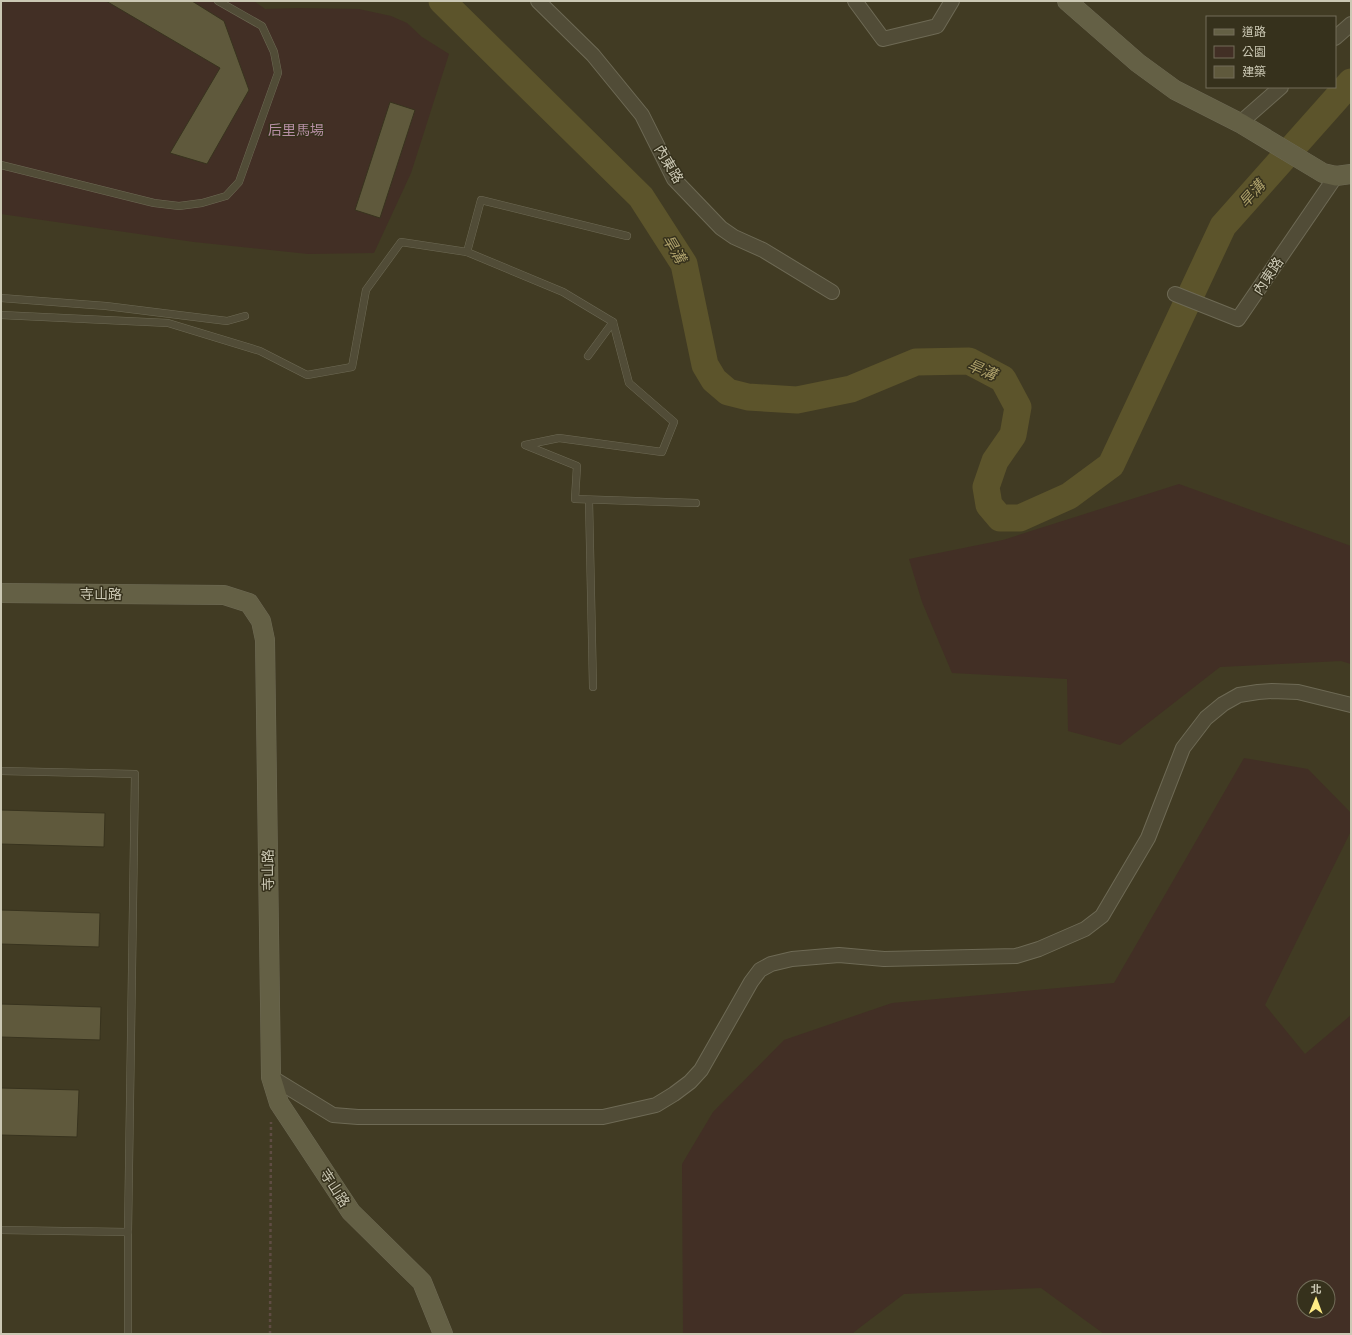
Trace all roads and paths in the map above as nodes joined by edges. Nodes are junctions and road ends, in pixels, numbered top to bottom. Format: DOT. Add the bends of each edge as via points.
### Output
graph roads {
  1 [pos="218,1"];
  2 [pos="538,1"];
  3 [pos="855,1"];
  4 [pos="952,1"];
  5 [pos="1067,1"];
  6 [pos="1351,24"];
  7 [pos="1336,37"];
  8 [pos="1280,88"];
  9 [pos="1246,126"];
  10 [pos="1,165"];
  11 [pos="1337,174"];
  12 [pos="627,236"];
  13 [pos="467,252"];
  14 [pos="832,292"];
  15 [pos="1175,294"];
  16 [pos="1,298"];
  17 [pos="1,314"];
  18 [pos="245,316"];
  19 [pos="613,322"];
  20 [pos="588,356"];
  21 [pos="589,500"];
  22 [pos="696,503"];
  23 [pos="1,593"];
  24 [pos="593,687"];
  25 [pos="1351,705"];
  26 [pos="1,771"];
  27 [pos="271,1077"];
  28 [pos="271,1116"];
  29 [pos="1,1230"];
  30 [pos="128,1232"];
  31 [pos="128,1334"];
  32 [pos="270,1334"];
  33 [pos="443,1334"];
  1 -- 10 [label="lane" via="262,26 274,52 278,73 239,182 226,196 202,204 179,206 147,201"];
  2 -- 14 [label="street, 內東路" via="593,56 642,115 674,179 721,228"];
  3 -- 4 [label="street" via="882,39 937,26"];
  5 -- 9 [label="street" via="1138,63 1175,90"];
  6 -- 7 [label="street"];
  8 -- 9 [label="street"];
  9 -- 11 [label="street"];
  11 -- 15 [label="street, 內東路" via="1238,319"];
  12 -- 13 [label="lane" via="481,200"];
  13 -- 17 [label="lane" via="401,242 366,290 352,367 307,375 260,351 168,323"];
  13 -- 19 [label="lane" via="563,292"];
  16 -- 18 [label="lane" via="106,306 227,321"];
  19 -- 20 [label="lane"];
  19 -- 21 [label="lane" via="629,383 674,422 662,452 559,438 525,445 577,466 575,500"];
  21 -- 22 [label="lane"];
  21 -- 24 [label="lane"];
  23 -- 27 [label="street, 寺山路" via="224,595 249,603 261,621 265,640"];
  25 -- 27 [label="street" via="1298,692 1258,692 1239,695 1206,718 1183,748 1148,838 1102,916 1085,929 1016,956 884,958 839,955 792,959 771,964 760,970 701,1070 690,1082 656,1105 602,1117 358,1117 333,1115"];
  26 -- 30 [label="lane" via="135,774"];
  27 -- 33 [label="street, 寺山路" via="279,1103 351,1212 422,1282"];
  28 -- 32 [label="path"];
  29 -- 30 [label="lane"];
  30 -- 31 [label="lane"];
}
